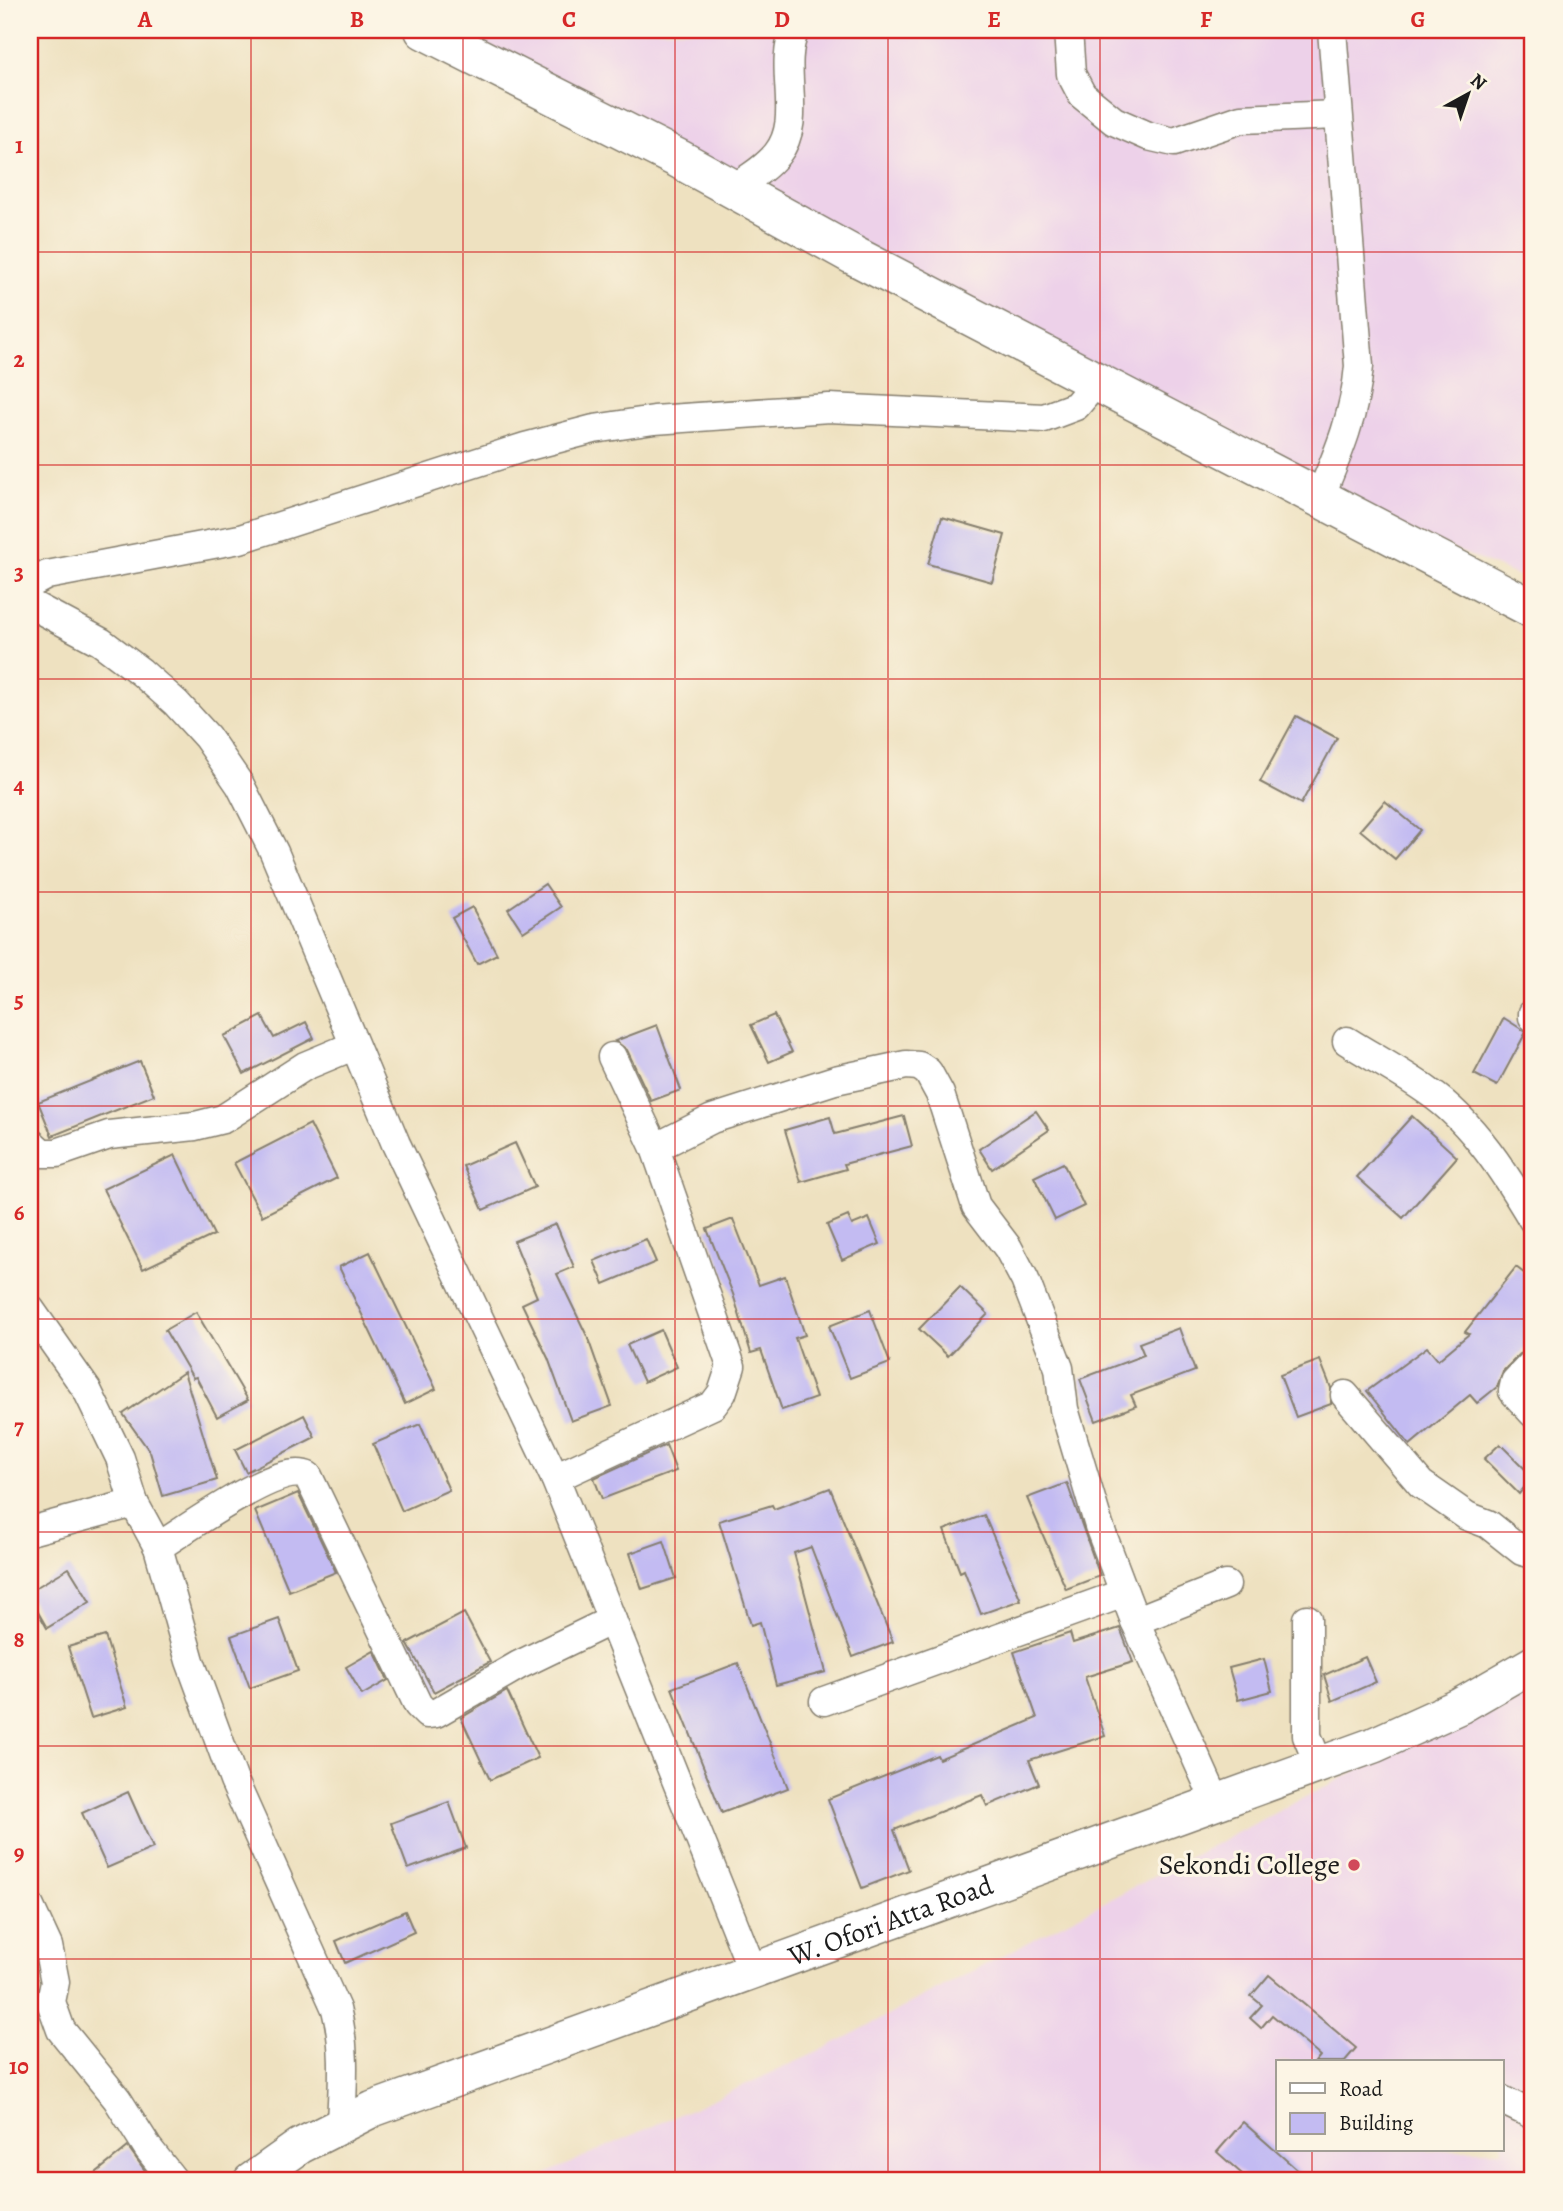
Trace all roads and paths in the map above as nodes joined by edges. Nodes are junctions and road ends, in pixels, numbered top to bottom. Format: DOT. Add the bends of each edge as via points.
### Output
graph roads {
  1 [pos="424,30"];
  2 [pos="795,30"];
  3 [pos="1068,30"];
  4 [pos="1332,30"];
  5 [pos="1337,115"];
  6 [pos="734,188"];
  7 [pos="1097,381"];
  8 [pos="1319,499"];
  9 [pos="30,584"];
  10 [pos="30,604"];
  11 [pos="1533,609"];
  12 [pos="1346,1041"];
  13 [pos="353,1046"];
  14 [pos="612,1057"];
  15 [pos="30,1142"];
  16 [pos="655,1148"];
  17 [pos="1533,1220"];
  18 [pos="30,1309"];
  19 [pos="1533,1363"];
  20 [pos="1345,1395"];
  21 [pos="1533,1413"];
  22 [pos="555,1478"];
  23 [pos="134,1503"];
  24 [pos="30,1531"];
  25 [pos="158,1547"];
  26 [pos="1533,1554"];
  27 [pos="1226,1584"];
  28 [pos="1125,1593"];
  29 [pos="1307,1619"];
  30 [pos="612,1620"];
  31 [pos="1135,1621"];
  32 [pos="1533,1664"];
  33 [pos="824,1701"];
  34 [pos="1319,1765"];
  35 [pos="1216,1802"];
  36 [pos="30,1908"];
  37 [pos="752,1969"];
  38 [pos="1504,2101"];
  39 [pos="1533,2115"];
  40 [pos="341,2122"];
  41 [pos="257,2178"];
  42 [pos="174,2181"];
  1 -- 6 [label="highway"];
  2 -- 6 [label="street" via="787,55 788,134 766,165"];
  3 -- 5 [label="street" via="1071,74 1082,95 1114,121 1148,136 1174,142 1251,117"];
  4 -- 5 [label="street"];
  5 -- 8 [label="street" via="1359,366 1348,430"];
  6 -- 7 [label="highway"];
  7 -- 8 [label="highway"];
  7 -- 9 [label="street" via="1076,406 1044,418 829,408 594,429 240,540 47,575"];
  8 -- 11 [label="highway"];
  10 -- 13 [label="street" via="100,642 141,672 176,703 225,759 274,852"];
  12 -- 17 [label="street" via="1431,1093 1461,1121"];
  13 -- 15 [label="street" via="304,1066 223,1119 109,1135 57,1153 42,1153"];
  13 -- 22 [label="street"];
  14 -- 16 [label="street"];
  16 -- 22 [label="street" via="731,1366 728,1379 713,1405"];
  16 -- 28 [label="street" via="712,1119 835,1080 906,1065 928,1072 940,1094 976,1206 1008,1248 1042,1322 1059,1368 1064,1409 1095,1513"];
  18 -- 23 [label="street" via="87,1390 120,1458"];
  19 -- 21 [label="street" via="1515,1382 1513,1391"];
  20 -- 26 [label="street" via="1421,1484"];
  22 -- 30 [label="street"];
  23 -- 24 [label="street"];
  23 -- 25 [label="street"];
  25 -- 30 [label="street" via="264,1483 300,1471 309,1476 418,1705 427,1714"];
  25 -- 40 [label="street" via="190,1661 234,1782 336,2009 343,2036"];
  27 -- 31 [label="street"];
  28 -- 31 [label="street"];
  28 -- 33 [label="street"];
  29 -- 34 [label="street" via="1307,1736"];
  30 -- 37 [label="street"];
  31 -- 35 [label="street"];
  32 -- 34 [label="main road, W. Ofori Atta Road" via="1460,1706"];
  34 -- 35 [label="main road, W. Ofori Atta Road"];
  35 -- 37 [label="main road, W. Ofori Atta Road"];
  36 -- 42 [label="street" via="48,1946 55,1982 51,2002 61,2030"];
  37 -- 40 [label="main road, W. Ofori Atta Road"];
  38 -- 39 [label="street"];
  40 -- 41 [label="main road, W. Ofori Atta Road"];
}
